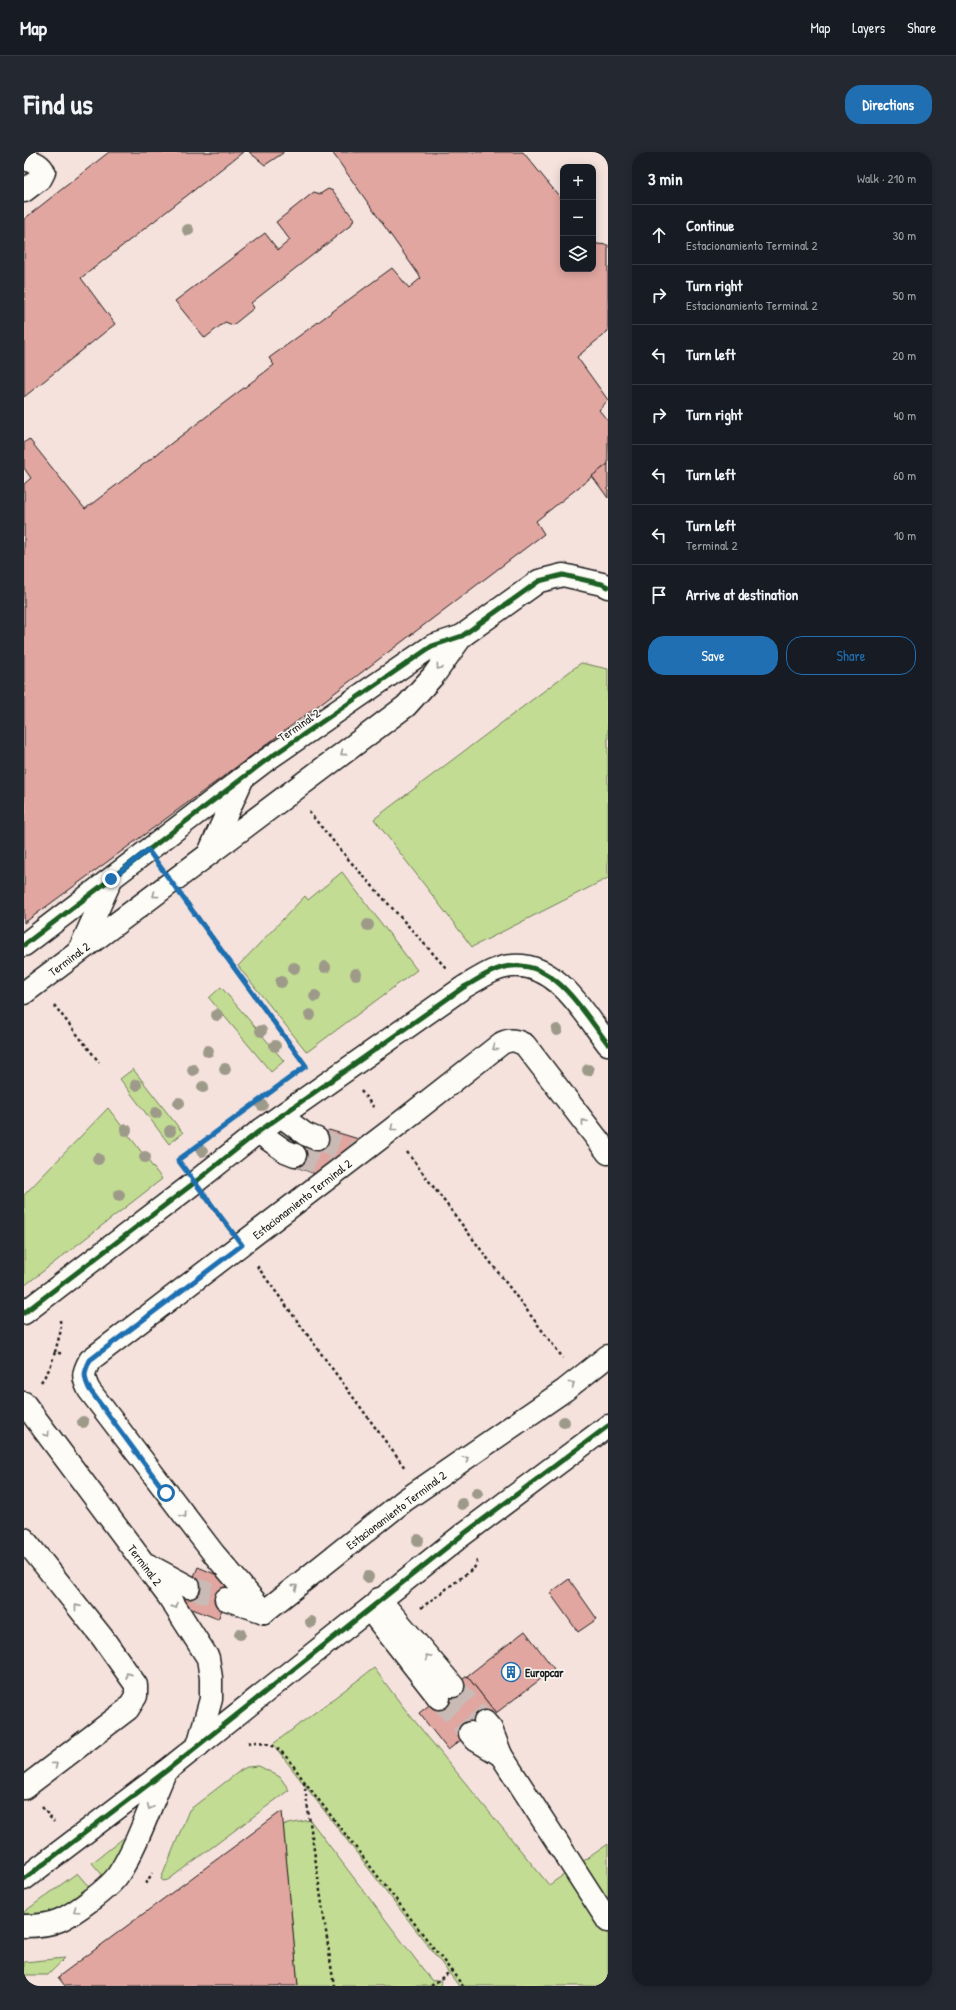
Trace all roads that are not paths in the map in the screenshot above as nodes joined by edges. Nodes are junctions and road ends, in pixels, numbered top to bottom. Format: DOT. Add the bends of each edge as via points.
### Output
graph roads {
  1 [pos="24,158"];
  2 [pos="24,191"];
  3 [pos="608,587"];
  4 [pos="462,636"];
  5 [pos="242,779"];
  6 [pos="263,813"];
  7 [pos="224,818"];
  8 [pos="185,823"];
  9 [pos="208,854"];
  10 [pos="111,879"];
  11 [pos="133,911"];
  12 [pos="95,916"];
  13 [pos="57,921"];
  14 [pos="24,946"];
  15 [pos="78,952"];
  16 [pos="31,988"];
  17 [pos="608,1044"];
  18 [pos="281,1116"];
  19 [pos="258,1132"];
  20 [pos="318,1139"];
  21 [pos="608,1153"];
  22 [pos="295,1155"];
  23 [pos="24,1313"];
  24 [pos="608,1356"];
  25 [pos="31,1394"];
  26 [pos="608,1426"];
  27 [pos="24,1538"];
  28 [pos="142,1562"];
  29 [pos="189,1587"];
  30 [pos="226,1600"];
  31 [pos="374,1604"];
  32 [pos="264,1612"];
  33 [pos="446,1692"];
  34 [pos="477,1728"];
  35 [pos="198,1746"];
  36 [pos="166,1771"];
  37 [pos="24,1788"];
  38 [pos="24,1878"];
  39 [pos="608,1921"];
  40 [pos="24,1926"];
  1 -- 2 [label="street" via="36,163 44,172 42,178"];
  3 -- 4 [label="street, Terminal 2" via="563,575 539,582"];
  4 -- 5 [label="street, Terminal 2" via="432,646"];
  4 -- 6 [label="street, Terminal 2, one-way" via="434,675 406,706"];
  5 -- 7 [label="street"];
  5 -- 8 [label="street, Terminal 2"];
  6 -- 7 [label="street"];
  6 -- 9 [label="street, Terminal 2"];
  7 -- 8 [label="street"];
  7 -- 9 [label="street"];
  8 -- 10 [label="street, Terminal 2"];
  9 -- 11 [label="street, Terminal 2, one-way"];
  10 -- 12 [label="street"];
  10 -- 13 [label="street, Terminal 2"];
  11 -- 12 [label="street"];
  11 -- 15 [label="street, Terminal 2"];
  12 -- 13 [label="street"];
  12 -- 15 [label="street"];
  13 -- 14 [label="street, Terminal 2"];
  15 -- 16 [label="street, Terminal 2"];
  17 -- 18 [label="street" via="566,988 550,976 528,968 512,966 492,972 464,987"];
  18 -- 19 [label="street"];
  18 -- 20 [label="street" via="305,1134"];
  19 -- 22 [label="street"];
  19 -- 23 [label="street"];
  21 -- 32 [label="street, Estacionamiento Terminal 2, one-way" via="524,1045 509,1040 391,1130 334,1168 242,1245 90,1360 84,1372 84,1380 214,1554"];
  32 -- 24 [label="street, Estacionamiento Terminal 2, one-way" via="421,1490"];
  25 -- 28 [label="street, Terminal 2, one-way"];
  26 -- 31 [label="street"];
  37 -- 27 [label="street, one-way" via="128,1709 136,1696 136,1685"];
  28 -- 29 [label="street"];
  28 -- 35 [label="street, Terminal 2, one-way" via="169,1596 208,1658 211,1699"];
  30 -- 32 [label="street"];
  31 -- 33 [label="street"];
  31 -- 35 [label="street"];
  34 -- 39 [label="street" via="476,1740 501,1754"];
  35 -- 36 [label="street"];
  36 -- 38 [label="street"];
  36 -- 40 [label="street, one-way" via="118,1876 105,1889 60,1920 39,1926"];
}
